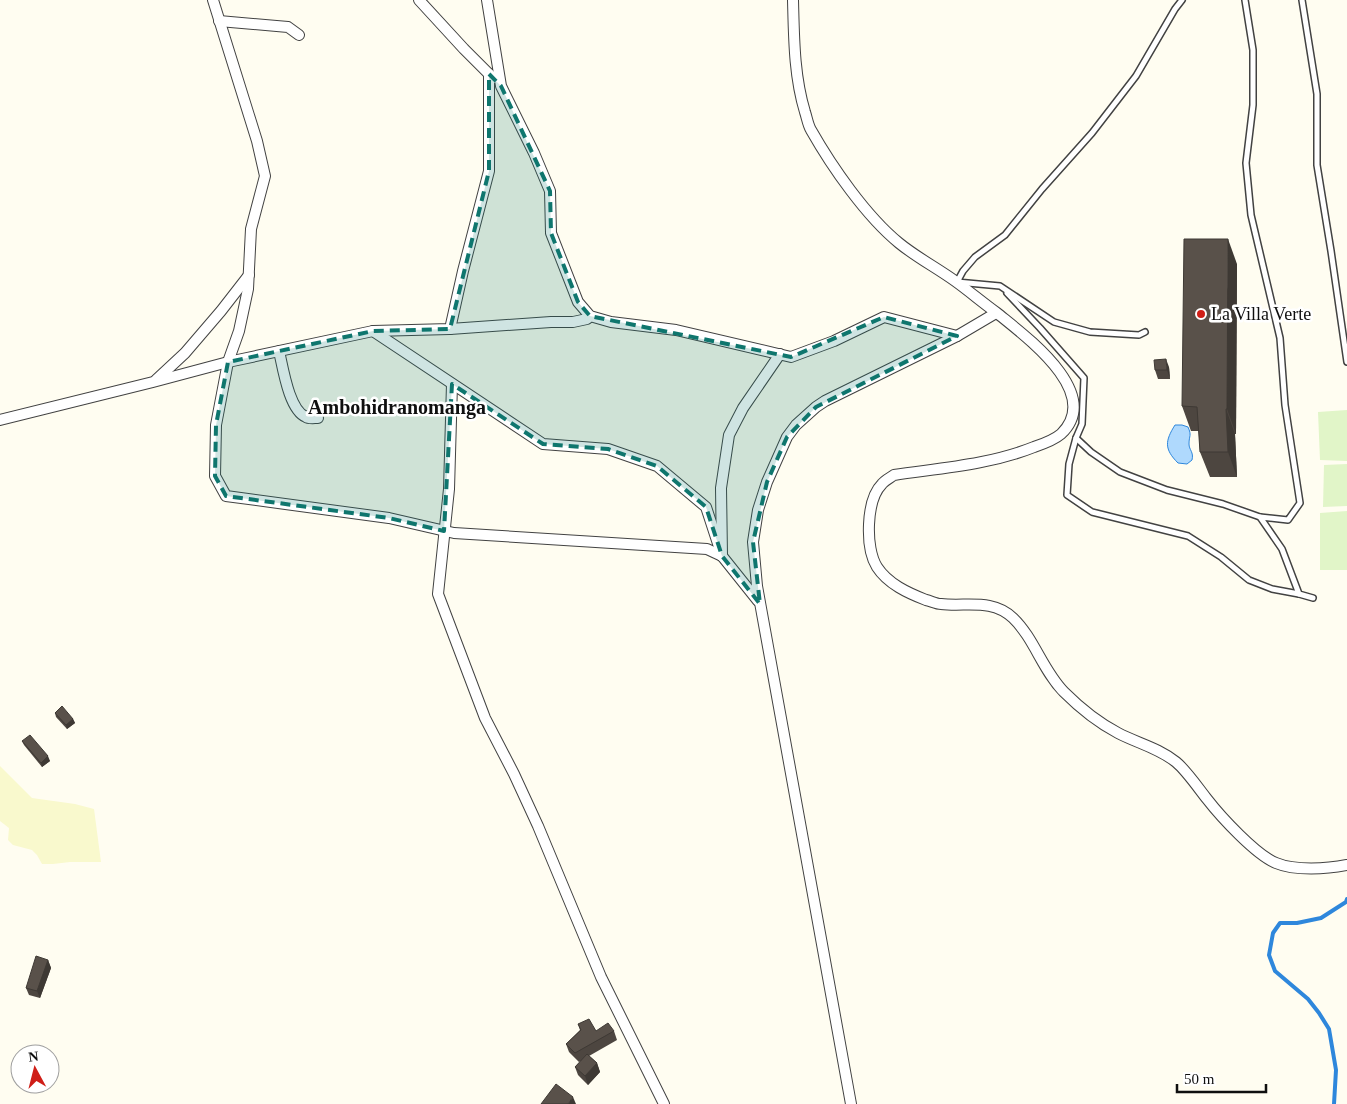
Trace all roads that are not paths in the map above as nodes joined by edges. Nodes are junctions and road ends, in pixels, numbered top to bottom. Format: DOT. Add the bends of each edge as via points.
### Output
graph roads {
  1 [pos="213,0"];
  2 [pos="419,0"];
  3 [pos="487,0"];
  4 [pos="793,0"];
  5 [pos="1182,0"];
  6 [pos="1245,0"];
  7 [pos="1302,0"];
  8 [pos="219,21"];
  9 [pos="299,35"];
  10 [pos="489,74"];
  11 [pos="501,86"];
  12 [pos="249,275"];
  13 [pos="957,282"];
  14 [pos="1000,286"];
  15 [pos="996,313"];
  16 [pos="590,316"];
  17 [pos="450,329"];
  18 [pos="373,331"];
  19 [pos="1145,332"];
  20 [pos="957,336"];
  21 [pos="279,351"];
  22 [pos="780,354"];
  23 [pos="228,362"];
  24 [pos="1347,362"];
  25 [pos="153,382"];
  26 [pos="452,384"];
  27 [pos="318,418"];
  28 [pos="0,420"];
  29 [pos="1076,438"];
  30 [pos="1260,517"];
  31 [pos="444,531"];
  32 [pos="722,556"];
  33 [pos="1299,594"];
  34 [pos="1313,598"];
  35 [pos="760,604"];
  36 [pos="1347,865"];
  37 [pos="664,1104"];
  38 [pos="851,1104"];
  1 -- 8 [label="street"];
  2 -- 10 [label="street"];
  3 -- 11 [label="street"];
  4 -- 13 [label="street" via="799,93 810,128 841,177 873,218 898,242"];
  5 -- 13 [label="lane" via="1136,76 1092,133 1005,234 976,257"];
  6 -- 30 [label="lane" via="1253,50 1246,162 1251,216 1280,338 1285,405 1300,503 1288,520"];
  7 -- 24 [label="lane" via="1317,94 1317,165"];
  8 -- 9 [label="street" via="288,27"];
  8 -- 12 [label="street" via="257,141 264,176 251,229"];
  10 -- 11 [label="street"];
  10 -- 17 [label="street" via="489,171"];
  11 -- 16 [label="street" via="550,191 551,233 578,302"];
  12 -- 23 [label="street" via="239,331"];
  12 -- 25 [label="street" via="185,353"];
  13 -- 14 [label="lane"];
  13 -- 15 [label="street"];
  14 -- 19 [label="lane" via="1054,322 1090,332 1139,335"];
  14 -- 29 [label="lane" via="1084,378 1082,424"];
  15 -- 20 [label="street"];
  15 -- 36 [label="street" via="1041,350 1066,383 1073,401 1068,425 1049,441 1021,452 990,461 894,475 882,483 872,500 869,530 876,566 885,577 916,596 940,604 984,604 1008,614 1064,692 1084,710 1118,732 1176,762 1262,855 1289,866 1329,869"];
  16 -- 17 [label="street" via="586,320 572,322"];
  16 -- 22 [label="street" via="611,322 676,330"];
  17 -- 18 [label="street"];
  18 -- 21 [label="street"];
  18 -- 26 [label="street"];
  20 -- 22 [label="street" via="884,317 791,357"];
  20 -- 35 [label="street" via="825,401 796,424 767,482 758,510 753,542"];
  21 -- 23 [label="street"];
  21 -- 27 [label="street" via="298,412 307,418"];
  22 -- 32 [label="street" via="743,408 729,435 721,488"];
  23 -- 25 [label="street"];
  23 -- 31 [label="street" via="216,425 215,476 226,496 389,518"];
  25 -- 28 [label="street"];
  26 -- 31 [label="street" via="449,489"];
  26 -- 32 [label="street" via="543,444 608,449 657,466 706,507"];
  29 -- 30 [label="lane" via="1120,472 1167,490"];
  29 -- 33 [label="lane" via="1069,464 1067,495 1092,512 1188,536 1249,580"];
  30 -- 33 [label="lane" via="1282,549"];
  31 -- 32 [label="street" via="707,550"];
  31 -- 37 [label="street" via="438,594 485,718 534,818 601,977"];
  32 -- 35 [label="street"];
  33 -- 34 [label="lane"];
  35 -- 38 [label="street"];
}
